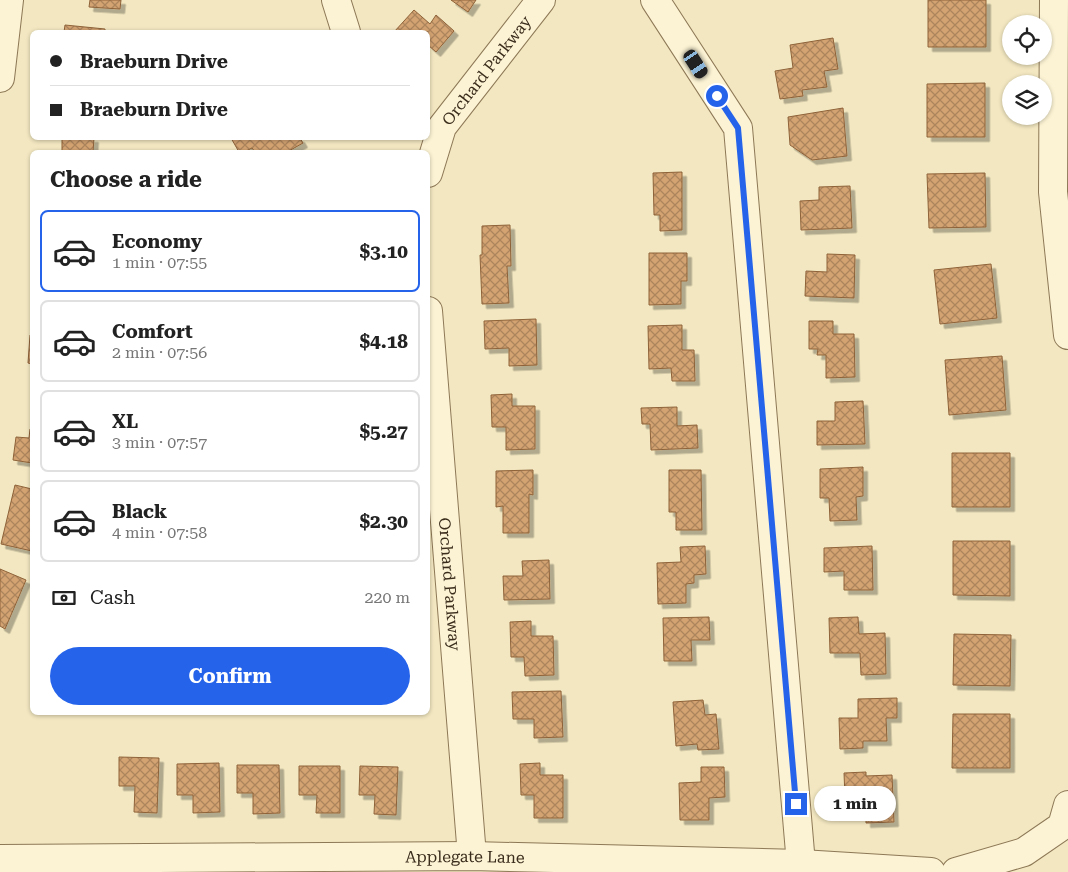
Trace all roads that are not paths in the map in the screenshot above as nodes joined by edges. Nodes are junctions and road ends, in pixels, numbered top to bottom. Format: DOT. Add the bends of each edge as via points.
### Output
graph roads {
  1 [pos="9,0"];
  2 [pos="336,0"];
  3 [pos="541,0"];
  4 [pos="655,0"];
  5 [pos="1054,0"];
  6 [pos="345,30"];
  7 [pos="0,78"];
  8 [pos="435,124"];
  9 [pos="430,159"];
  10 [pos="430,336"];
  11 [pos="1068,336"];
  12 [pos="1065,816"];
  13 [pos="472,856"];
  14 [pos="0,859"];
  15 [pos="801,864"];
  16 [pos="931,872"];
  17 [pos="956,872"];
  1 -- 7 [label="street"];
  2 -- 6 [label="street"];
  3 -- 8 [label="street, Orchard Parkway"];
  4 -- 15 [label="street" via="738,128"];
  5 -- 11 [label="street" via="1053,192"];
  8 -- 9 [label="street, Orchard Parkway"];
  10 -- 13 [label="street, Orchard Parkway"];
  12 -- 17 [label="street" via="1024,852"];
  13 -- 14 [label="street, Applegate Lane"];
  13 -- 15 [label="street, Applegate Lane"];
  15 -- 16 [label="street, Applegate Lane"];
}
